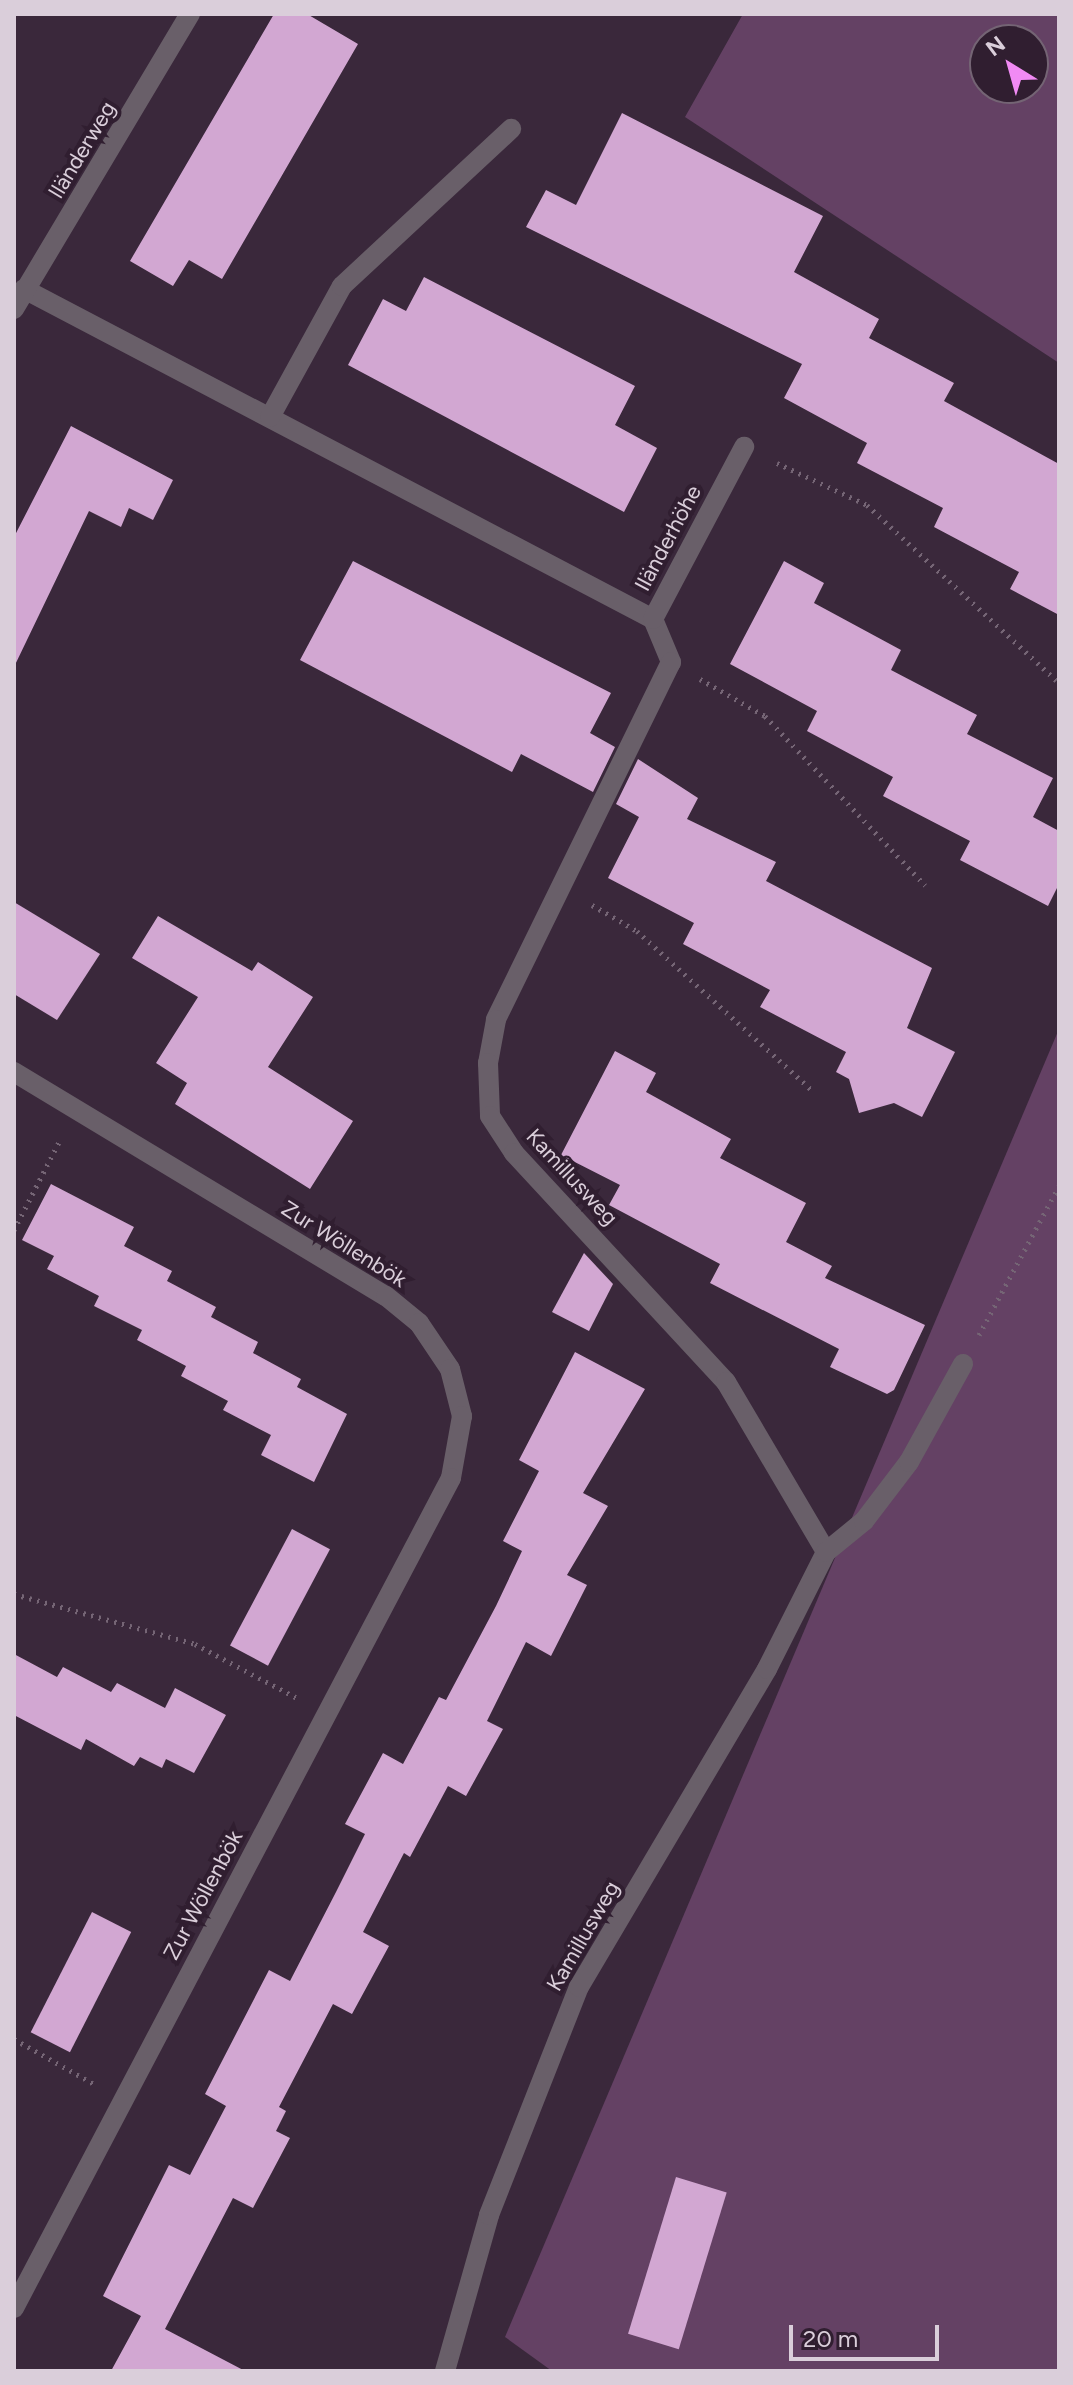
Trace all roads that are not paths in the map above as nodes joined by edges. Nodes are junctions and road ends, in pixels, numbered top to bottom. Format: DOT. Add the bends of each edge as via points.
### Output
graph roads {
  1 [pos="190,14"];
  2 [pos="511,129"];
  3 [pos="24,289"];
  4 [pos="14,309"];
  5 [pos="270,417"];
  6 [pos="744,447"];
  7 [pos="653,619"];
  8 [pos="14,1072"];
  9 [pos="963,1364"];
  10 [pos="826,1552"];
  11 [pos="14,2308"];
  12 [pos="445,2371"];
  1 -- 3 [label="street, Iländerweg"];
  2 -- 5 [label="street" via="342,286"];
  3 -- 4 [label="street, Iländerweg"];
  3 -- 5 [label="street, Iländerhöhe"];
  5 -- 7 [label="street, Iländerhöhe"];
  6 -- 7 [label="street, Iländerhöhe"];
  7 -- 10 [label="street, Kamillusweg" via="671,662 496,1020 488,1063 490,1116 514,1153 726,1382"];
  8 -- 11 [label="street, Zur Wöllenbök" via="386,1296 419,1323 450,1369 462,1416 451,1478"];
  9 -- 10 [label="street, Kamillusweg" via="909,1462 864,1521"];
  10 -- 12 [label="street, Kamillusweg" via="767,1669 579,1987 489,2215"];
}
